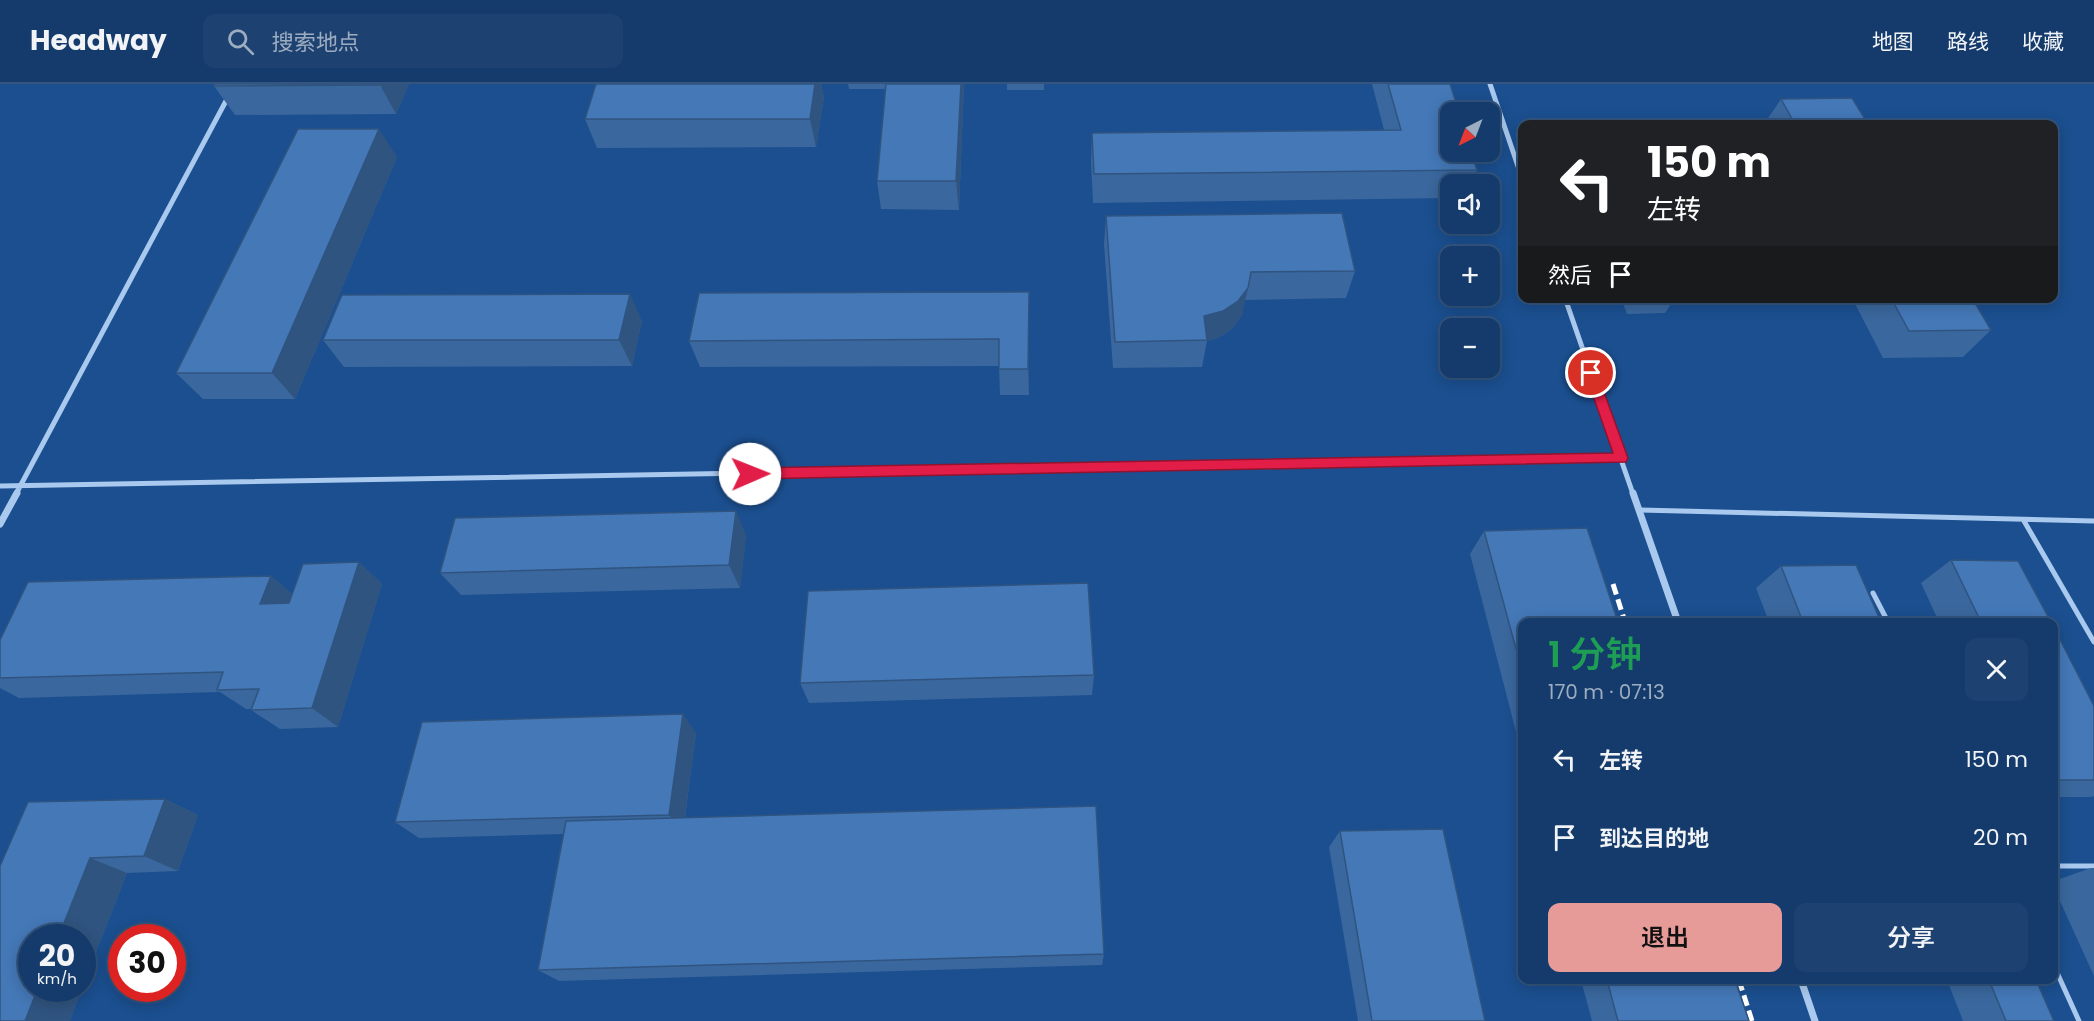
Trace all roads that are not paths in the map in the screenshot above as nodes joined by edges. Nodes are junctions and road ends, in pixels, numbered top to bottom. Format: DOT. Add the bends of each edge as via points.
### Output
graph roads {
  1 [pos="235,84"];
  2 [pos="1490,84"];
  3 [pos="1518,166"];
  4 [pos="1567,303"];
  5 [pos="1621,458"];
  6 [pos="21,485"];
  7 [pos="0,486"];
  8 [pos="1640,510"];
  9 [pos="2024,521"];
  10 [pos="2094,521"];
  11 [pos="0,524"];
  12 [pos="1873,594"];
  13 [pos="1677,618"];
  14 [pos="1886,618"];
  15 [pos="2094,642"];
  16 [pos="2058,866"];
  17 [pos="2094,866"];
  18 [pos="2058,975"];
  19 [pos="1802,984"];
  20 [pos="1815,1021"];
  21 [pos="2079,1021"];
  1 -- 6 [label="street"];
  2 -- 3 [label="street"];
  4 -- 5 [label="street"];
  5 -- 6 [label="street"];
  5 -- 8 [label="street"];
  6 -- 7 [label="street"];
  6 -- 11 [label="street"];
  8 -- 9 [label="lane"];
  8 -- 13 [label="street"];
  9 -- 10 [label="lane"];
  9 -- 15 [label="lane"];
  12 -- 14 [label="lane"];
  16 -- 17 [label="lane"];
  18 -- 21 [label="lane"];
  19 -- 20 [label="street"];
}
